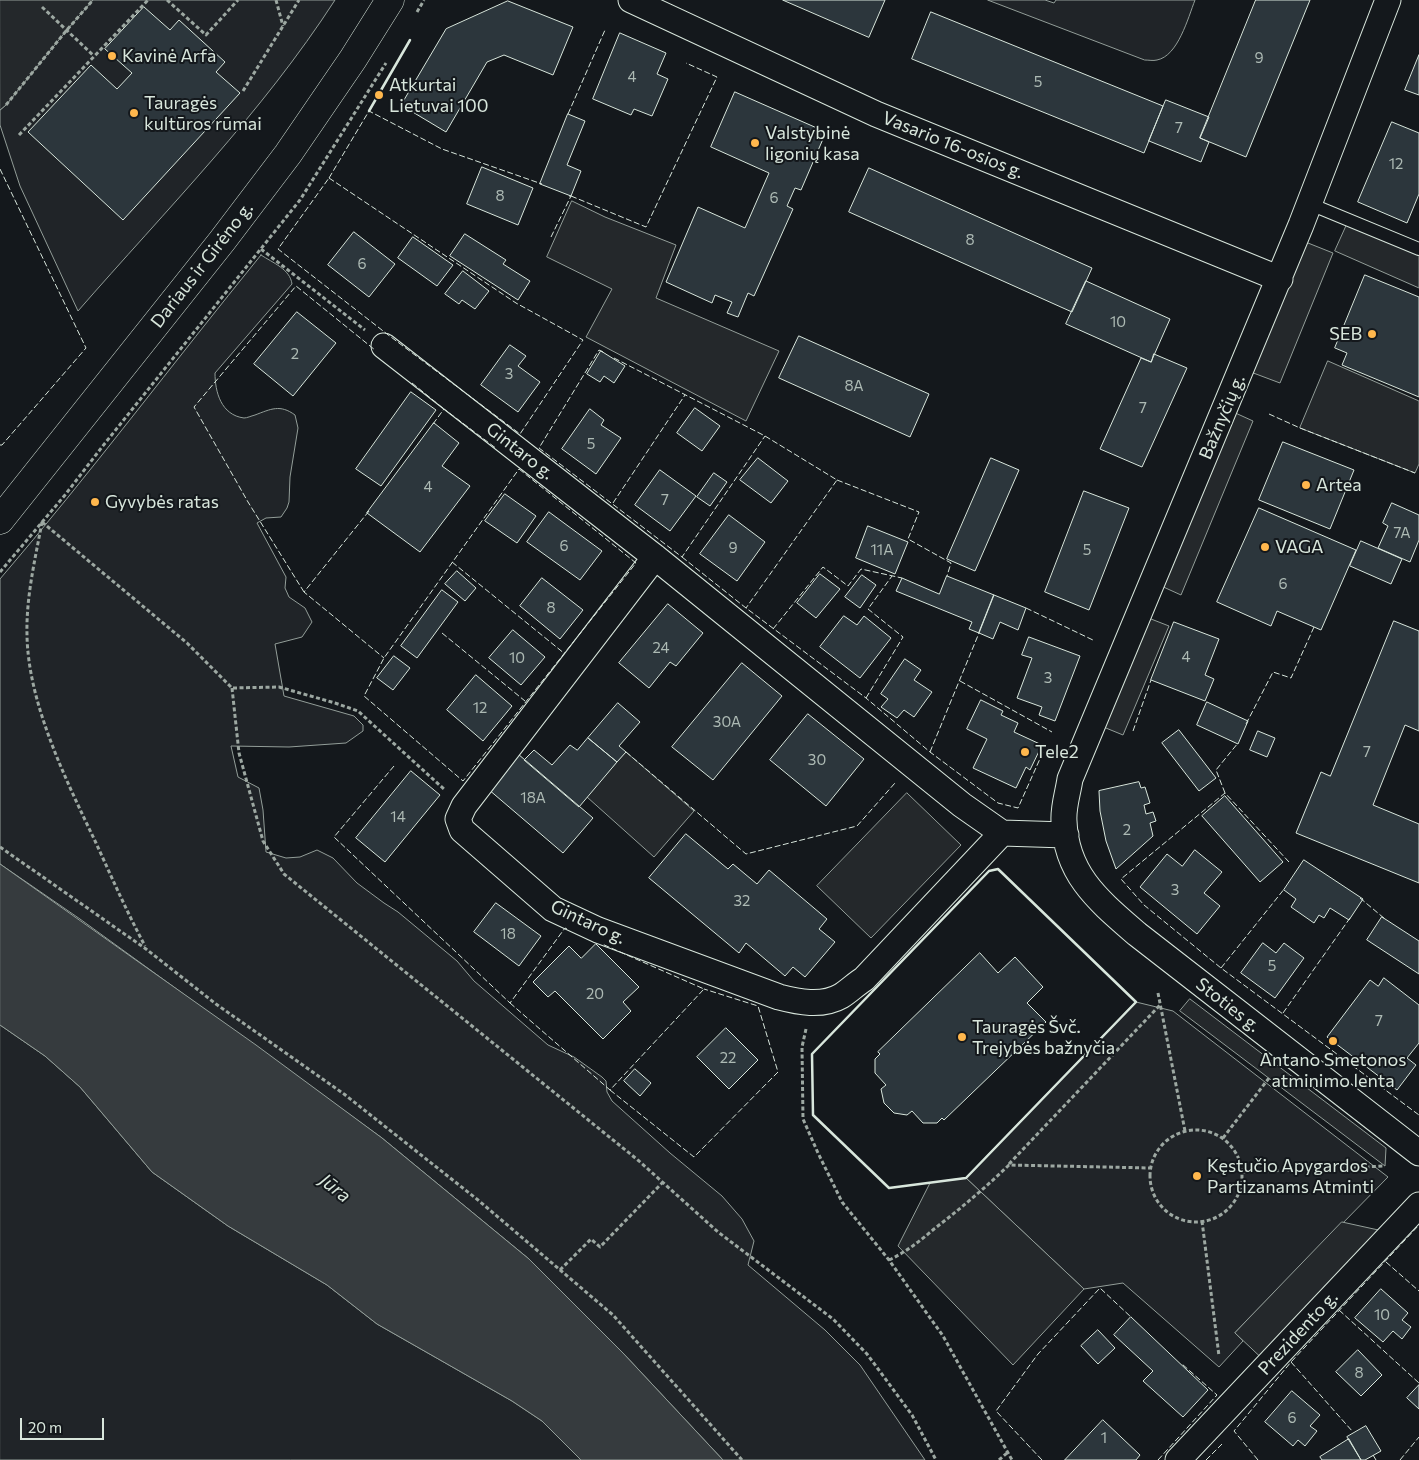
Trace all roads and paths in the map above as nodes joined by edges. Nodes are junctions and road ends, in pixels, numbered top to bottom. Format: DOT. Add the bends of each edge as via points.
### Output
graph roads {
  1 [pos="93,0"];
  2 [pos="148,0"];
  3 [pos="167,0"];
  4 [pos="238,0"];
  5 [pos="276,0"];
  6 [pos="299,0"];
  7 [pos="390,0"];
  8 [pos="631,0"];
  9 [pos="1388,0"];
  10 [pos="42,7"];
  11 [pos="284,26"];
  12 [pos="66,31"];
  13 [pos="94,56"];
  14 [pos="243,90"];
  15 [pos="6,106"];
  16 [pos="19,135"];
  17 [pos="1310,204"];
  18 [pos="261,249"];
  19 [pos="1419,249"];
  20 [pos="1280,279"];
  21 [pos="384,346"];
  22 [pos="4,507"];
  23 [pos="42,522"];
  24 [pos="655,556"];
  25 [pos="0,572"];
  26 [pos="232,688"];
  27 [pos="464,806"];
  28 [pos="1002,833"];
  29 [pos="1066,835"];
  30 [pos="0,847"];
  31 [pos="146,949"];
  32 [pos="1158,993"];
  33 [pos="812,1002"];
  34 [pos="1160,1005"];
  35 [pos="1269,1078"];
  36 [pos="1185,1131"];
  37 [pos="1223,1138"];
  38 [pos="1419,1153"];
  39 [pos="1009,1165"];
  40 [pos="1385,1166"];
  41 [pos="1151,1168"];
  42 [pos="1242,1172"];
  43 [pos="664,1182"];
  44 [pos="1419,1205"];
  45 [pos="1202,1221"];
  46 [pos="889,1260"];
  47 [pos="560,1270"];
  48 [pos="1219,1356"];
  49 [pos="1008,1452"];
  50 [pos="742,1460"];
  51 [pos="936,1460"];
  52 [pos="999,1460"];
  53 [pos="1012,1460"];
  54 [pos="1178,1460"];
  1 -- 12 [label="path"];
  2 -- 13 [label="path"];
  3 -- 4 [label="path" via="206,35"];
  5 -- 11 [label="path"];
  6 -- 11 [label="path"];
  7 -- 22 [label="highway, Dariaus ir Girėno g." via="288,154 222,241"];
  8 -- 20 [label="street, Vasario 16-osios g." via="876,114"];
  9 -- 17 [label="street, Bažnyčių g."];
  10 -- 12 [label="path"];
  11 -- 14 [label="path"];
  12 -- 13 [label="path"];
  12 -- 15 [label="path"];
  13 -- 16 [label="path"];
  17 -- 19 [label="lane"];
  17 -- 20 [label="street, Bažnyčių g."];
  18 -- 21 [label="path"];
  20 -- 29 [label="street, Bažnyčių g." via="1070,779 1064,820"];
  21 -- 24 [label="street, Gintaro g."];
  23 -- 25 [label="path"];
  23 -- 26 [label="path" via="187,643"];
  23 -- 31 [label="path" via="27,614 27,637 36,695 62,769"];
  24 -- 27 [label="street"];
  24 -- 28 [label="street, Gintaro g." via="962,805"];
  26 -- 27 [label="path" via="279,687 358,711"];
  26 -- 43 [label="path" via="239,753 263,840 284,874"];
  27 -- 33 [label="street, Gintaro g." via="458,819 462,830 553,909 598,930 769,994"];
  28 -- 29 [label="street"];
  28 -- 33 [label="street, Gintaro g." via="864,979 840,997"];
  29 -- 38 [label="street, Stoties g." via="1074,867 1091,892 1112,913"];
  30 -- 31 [label="path"];
  31 -- 47 [label="path" via="216,1004 344,1094"];
  32 -- 34 [label="path"];
  33 -- 46 [label="path" via="802,1048 803,1119 842,1202"];
  34 -- 36 [label="path"];
  34 -- 39 [label="path"];
  35 -- 37 [label="path"];
  36 -- 37 [label="path" via="1209,1131"];
  36 -- 41 [label="path" via="1166,1141"];
  37 -- 42 [label="path" via="1236,1153"];
  39 -- 41 [label="path"];
  39 -- 46 [label="path" via="951,1217"];
  40 -- 42 [label="path"];
  41 -- 45 [label="path" via="1153,1192 1159,1203 1178,1218"];
  42 -- 45 [label="path" via="1236,1199 1216,1217"];
  43 -- 47 [label="path" via="600,1247 591,1239"];
  43 -- 51 [label="path" via="718,1232 833,1319 868,1354 912,1415"];
  44 -- 54 [label="street, Prezidento g."];
  45 -- 48 [label="path"];
  46 -- 49 [label="path" via="943,1336"];
  47 -- 50 [label="path" via="613,1315"];
  49 -- 52 [label="path"];
  49 -- 53 [label="path"];
}
